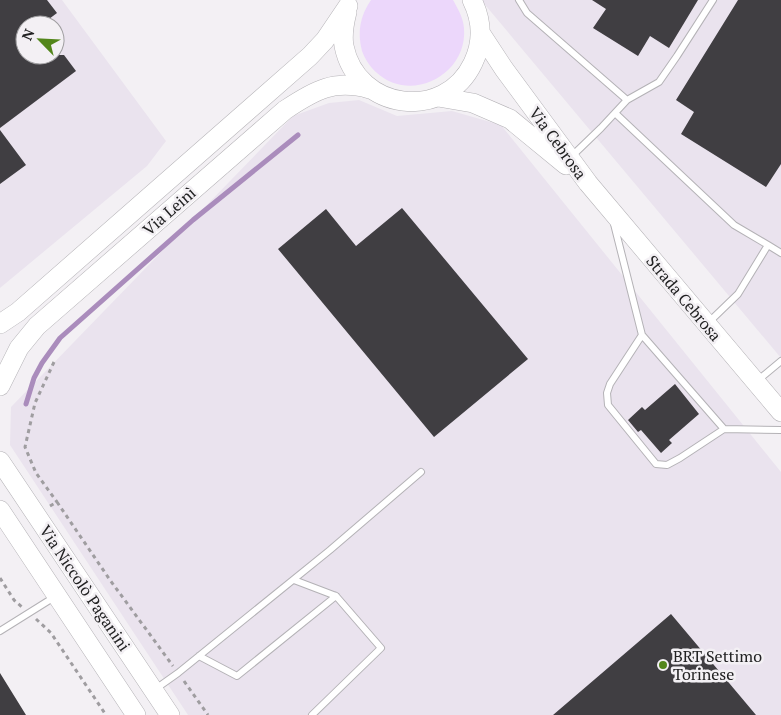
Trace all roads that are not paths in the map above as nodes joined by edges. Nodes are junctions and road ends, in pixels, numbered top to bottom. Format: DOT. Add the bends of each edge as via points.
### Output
graph roads {
  1 [pos="519,0"];
  2 [pos="713,0"];
  3 [pos="350,3"];
  4 [pos="476,4"];
  5 [pos="481,34"];
  6 [pos="370,89"];
  7 [pos="438,97"];
  8 [pos="626,100"];
  9 [pos="615,113"];
  10 [pos="569,159"];
  11 [pos="588,184"];
  12 [pos="611,211"];
  13 [pos="768,245"];
  14 [pos="781,253"];
  15 [pos="0,324"];
  16 [pos="707,324"];
  17 [pos="642,335"];
  18 [pos="781,361"];
  19 [pos="756,382"];
  20 [pos="0,386"];
  21 [pos="781,412"];
  22 [pos="724,429"];
  23 [pos="781,430"];
  24 [pos="0,461"];
  25 [pos="421,472"];
  26 [pos="0,510"];
  27 [pos="294,580"];
  28 [pos="57,595"];
  29 [pos="336,596"];
  30 [pos="0,631"];
  31 [pos="200,656"];
  32 [pos="153,691"];
  33 [pos="136,715"];
  34 [pos="170,715"];
  35 [pos="312,715"];
  1 -- 8 [label="lane" via="527,13"];
  2 -- 8 [label="lane" via="659,82"];
  3 -- 6 [label="street" via="343,29 344,46 358,77"];
  3 -- 15 [label="street, Via Leinì" via="310,56 18,312"];
  4 -- 5 [label="street"];
  5 -- 7 [label="street" via="469,72 455,87"];
  5 -- 10 [label="street, Via Cebrosa"];
  6 -- 7 [label="street" via="391,100 415,103"];
  6 -- 20 [label="street, Via Leinì" via="353,84 334,86 311,93 285,110 37,326 19,348"];
  7 -- 11 [label="street, Via Cebrosa" via="474,103 510,119"];
  8 -- 9 [label="lane"];
  9 -- 10 [label="lane"];
  9 -- 13 [label="lane" via="734,225"];
  10 -- 11 [label="street, Via Cebrosa"];
  11 -- 12 [label="street, Strada Cebrosa"];
  12 -- 16 [label="street, Strada Cebrosa"];
  12 -- 17 [label="lane"];
  13 -- 14 [label="lane"];
  13 -- 16 [label="lane" via="738,294"];
  16 -- 19 [label="street, Strada Cebrosa"];
  17 -- 22 [label="lane"];
  17 -- 22 [label="lane" via="610,384 608,405 656,464 667,465"];
  18 -- 19 [label="lane"];
  19 -- 21 [label="street, Strada Cebrosa"];
  22 -- 23 [label="lane"];
  24 -- 32 [label="street, Via Niccolò Paganini"];
  25 -- 27 [label="lane"];
  26 -- 28 [label="street, Via Niccolò Paganini"];
  27 -- 29 [label="lane"];
  27 -- 31 [label="lane"];
  28 -- 30 [label="lane"];
  28 -- 33 [label="street, Via Niccolò Paganini"];
  29 -- 31 [label="lane" via="237,676"];
  29 -- 35 [label="lane" via="381,648"];
  31 -- 32 [label="lane"];
  32 -- 34 [label="street, Via Niccolò Paganini"];
}
